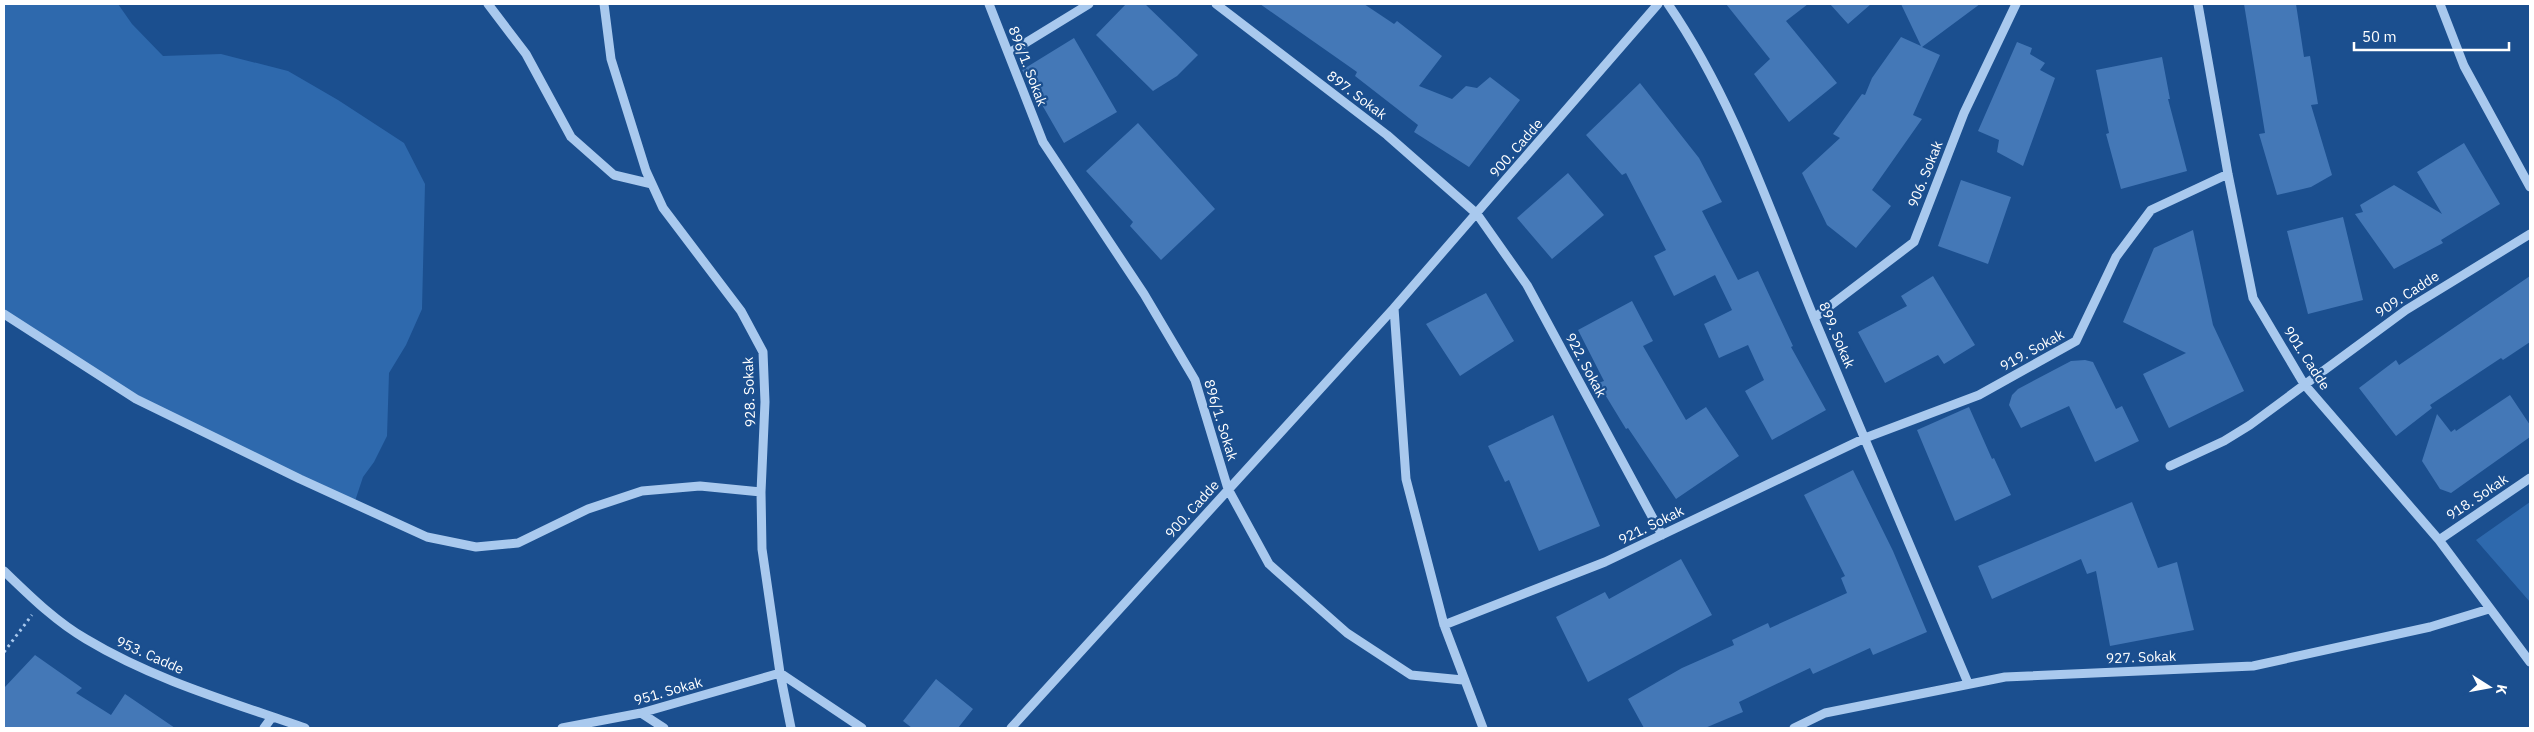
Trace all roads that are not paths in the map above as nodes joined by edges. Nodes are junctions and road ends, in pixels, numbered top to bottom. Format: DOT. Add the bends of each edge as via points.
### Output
graph roads {
  1 [pos="488,4"];
  2 [pos="604,4"];
  3 [pos="989,4"];
  4 [pos="1090,4"];
  5 [pos="1216,4"];
  6 [pos="1658,4"];
  7 [pos="1668,4"];
  8 [pos="2014,4"];
  9 [pos="2198,4"];
  10 [pos="2440,4"];
  11 [pos="1009,53"];
  12 [pos="2228,174"];
  13 [pos="652,184"];
  14 [pos="2530,187"];
  15 [pos="1477,214"];
  16 [pos="2530,234"];
  17 [pos="1394,308"];
  18 [pos="4,314"];
  19 [pos="1814,318"];
  20 [pos="2304,384"];
  21 [pos="1865,438"];
  22 [pos="2170,466"];
  23 [pos="2530,478"];
  24 [pos="1228,489"];
  25 [pos="761,492"];
  26 [pos="1662,535"];
  27 [pos="2439,540"];
  28 [pos="4,571"];
  29 [pos="2489,609"];
  30 [pos="1444,625"];
  31 [pos="2530,662"];
  32 [pos="780,673"];
  33 [pos="1463,680"];
  34 [pos="1968,683"];
  35 [pos="641,713"];
  36 [pos="272,716"];
  37 [pos="264,728"];
  38 [pos="305,728"];
  39 [pos="562,728"];
  40 [pos="664,728"];
  41 [pos="791,728"];
  42 [pos="862,728"];
  43 [pos="1011,728"];
  44 [pos="1483,728"];
  45 [pos="1797,728"];
  1 -- 13 [label="street" via="526,54 571,137 614,175"];
  2 -- 13 [label="street, 928. Sokak" via="611,59"];
  3 -- 11 [label="street, 896/1. Sokak"];
  4 -- 11 [label="street"];
  5 -- 15 [label="street, 897. Sokak" via="1387,135"];
  6 -- 15 [label="street, 900. Cadde"];
  7 -- 19 [label="street, 899. Sokak" via="1693,40 1743,141"];
  8 -- 19 [label="street, 906. Sokak" via="1964,114 1914,242"];
  9 -- 12 [label="street, 901. Cadde"];
  10 -- 14 [label="street" via="2464,66"];
  11 -- 24 [label="street, 896/1. Sokak" via="1043,142 1144,294 1196,380"];
  12 -- 20 [label="street, 901. Cadde" via="2253,298"];
  12 -- 21 [label="street, 919. Sokak" via="2151,210 2116,257 2076,341 1979,395"];
  13 -- 25 [label="street, 928. Sokak" via="663,208 741,310 763,352 765,402"];
  15 -- 17 [label="street, 900. Cadde"];
  15 -- 26 [label="street, 922. Sokak" via="1527,285"];
  16 -- 20 [label="street, 909. Cadde" via="2406,310"];
  17 -- 24 [label="street, 900. Cadde"];
  17 -- 30 [label="street" via="1406,479"];
  18 -- 25 [label="street" via="136,399 427,537 476,547 518,543 588,509 642,491 700,486"];
  19 -- 21 [label="street, 899. Sokak"];
  20 -- 22 [label="street, 909. Cadde" via="2250,426"];
  20 -- 27 [label="street, 901. Cadde"];
  21 -- 26 [label="street, 921. Sokak"];
  21 -- 34 [label="street, 899. Sokak"];
  23 -- 27 [label="street, 918. Sokak"];
  24 -- 33 [label="street, 896/1. Sokak" via="1269,564 1347,633 1411,675"];
  24 -- 43 [label="street, 900. Cadde"];
  25 -- 32 [label="street, 928. Sokak" via="762,549"];
  26 -- 30 [label="street, 921. Sokak" via="1605,562"];
  27 -- 29 [label="street, 901. Cadde"];
  28 -- 36 [label="street, 953. Cadde" via="40,605 84,639 141,669"];
  29 -- 31 [label="street, 901. Cadde"];
  29 -- 34 [label="street, 927. Sokak" via="2430,627 2253,666 2005,677"];
  30 -- 33 [label="street"];
  32 -- 35 [label="street, 951. Sokak"];
  32 -- 41 [label="street, 928. Sokak"];
  32 -- 42 [label="street"];
  33 -- 44 [label="street"];
  34 -- 45 [label="street, 927. Sokak" via="1825,713"];
  35 -- 39 [label="street, 951. Sokak"];
  35 -- 40 [label="street"];
  36 -- 37 [label="street"];
  36 -- 38 [label="street, 953. Cadde"];
}
